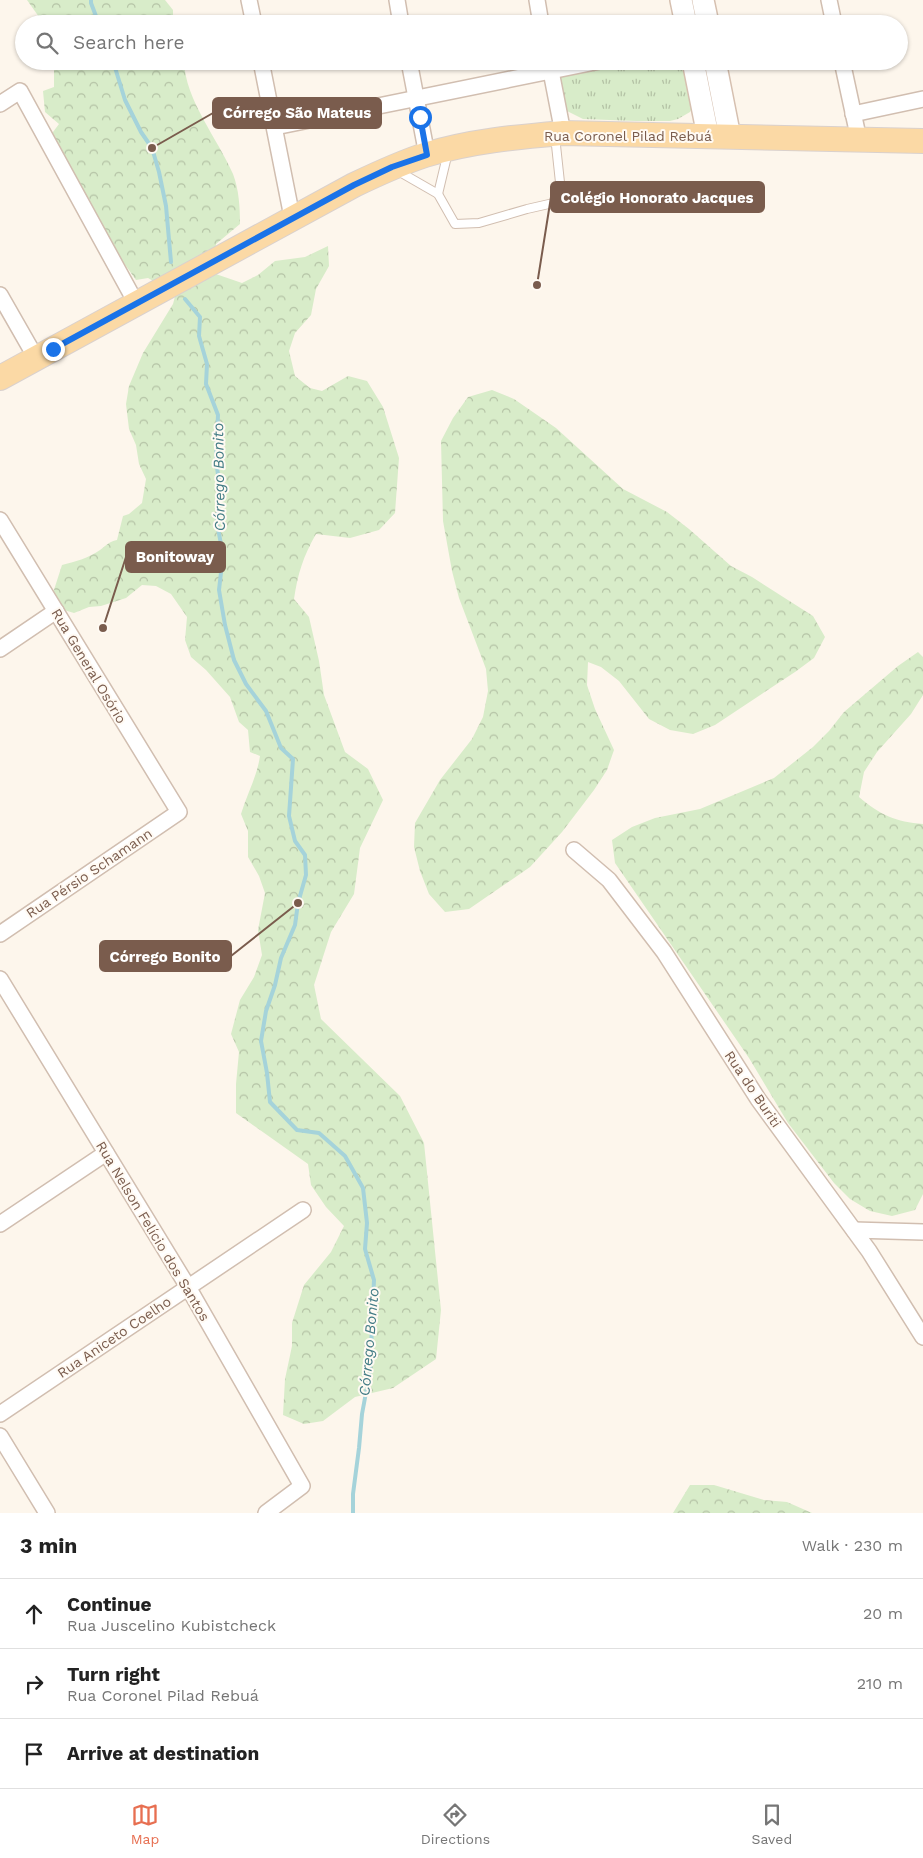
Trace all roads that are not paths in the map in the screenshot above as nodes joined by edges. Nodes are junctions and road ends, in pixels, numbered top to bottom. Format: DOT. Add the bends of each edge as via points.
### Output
graph roads {
  1 [pos="249,0"];
  2 [pos="397,0"];
  3 [pos="536,0"];
  4 [pos="681,0"];
  5 [pos="703,0"];
  6 [pos="829,0"];
  7 [pos="252,15"];
  8 [pos="400,15"];
  9 [pos="539,15"];
  10 [pos="684,15"];
  11 [pos="706,15"];
  12 [pos="832,15"];
  13 [pos="264,70"];
  14 [pos="411,70"];
  15 [pos="533,70"];
  16 [pos="551,70"];
  17 [pos="696,70"];
  18 [pos="715,70"];
  19 [pos="844,70"];
  20 [pos="416,98"];
  21 [pos="923,99"];
  22 [pos="0,104"];
  23 [pos="853,114"];
  24 [pos="274,127"];
  25 [pos="559,134"];
  26 [pos="719,136"];
  27 [pos="859,140"];
  28 [pos="923,141"];
  29 [pos="438,152"];
  30 [pos="392,167"];
  31 [pos="438,194"];
  32 [pos="292,217"];
  33 [pos="0,295"];
  34 [pos="136,303"];
  35 [pos="36,358"];
  36 [pos="0,378"];
  37 [pos="0,520"];
  38 [pos="56,611"];
  39 [pos="0,649"];
  40 [pos="179,812"];
  41 [pos="574,850"];
  42 [pos="0,934"];
  43 [pos="0,978"];
  44 [pos="106,1153"];
  45 [pos="303,1210"];
  46 [pos="0,1224"];
  47 [pos="854,1230"];
  48 [pos="923,1232"];
  49 [pos="188,1287"];
  50 [pos="923,1337"];
  51 [pos="0,1414"];
  52 [pos="0,1436"];
  53 [pos="47,1513"];
  54 [pos="266,1513"];
  1 -- 7 [label="street"];
  2 -- 8 [label="street"];
  3 -- 9 [label="street"];
  4 -- 10 [label="street"];
  5 -- 11 [label="street"];
  6 -- 12 [label="street"];
  13 -- 24 [label="street"];
  14 -- 20 [label="street"];
  15 -- 20 [label="street"];
  16 -- 25 [label="street"];
  17 -- 26 [label="street"];
  18 -- 26 [label="street"];
  19 -- 23 [label="street"];
  20 -- 24 [label="street"];
  20 -- 29 [label="street"];
  21 -- 23 [label="street"];
  22 -- 34 [label="street" via="20,91"];
  23 -- 27 [label="street"];
  24 -- 32 [label="street"];
  25 -- 26 [label="main road, Rua Coronel Pilad Rebuá"];
  25 -- 29 [label="main road, Rua Coronel Pilad Rebuá" via="491,141"];
  25 -- 31 [label="lane" via="562,201 479,223 455,224"];
  26 -- 27 [label="main road, Rua Coronel Pilad Rebuá"];
  27 -- 28 [label="main road, Rua Coronel Pilad Rebuá"];
  29 -- 30 [label="main road, Rua Coronel Pilad Rebuá"];
  29 -- 31 [label="lane"];
  30 -- 31 [label="lane"];
  30 -- 32 [label="main road, Rua Coronel Pilad Rebuá"];
  32 -- 34 [label="main road, Rua Coronel Pilad Rebuá"];
  33 -- 35 [label="street"];
  34 -- 35 [label="main road, Rua Coronel Pilad Rebuá"];
  35 -- 36 [label="main road, Rua Coronel Pilad Rebuá"];
  37 -- 38 [label="street, Rua General Osório"];
  38 -- 39 [label="street"];
  38 -- 40 [label="street, Rua General Osório"];
  40 -- 42 [label="street, Rua Pérsio Schamann"];
  41 -- 47 [label="street, Rua do Buriti" via="609,880 664,952 758,1099"];
  43 -- 44 [label="street, Rua Nelson Felício dos Santos"];
  44 -- 46 [label="street"];
  44 -- 49 [label="street, Rua Nelson Felício dos Santos"];
  45 -- 49 [label="street, Rua Aniceto Coelho"];
  47 -- 48 [label="street"];
  47 -- 50 [label="street, Rua do Buriti"];
  49 -- 51 [label="street, Rua Aniceto Coelho"];
  49 -- 54 [label="street, Rua Nelson Felício dos Santos" via="302,1486"];
  52 -- 53 [label="street"];
}
